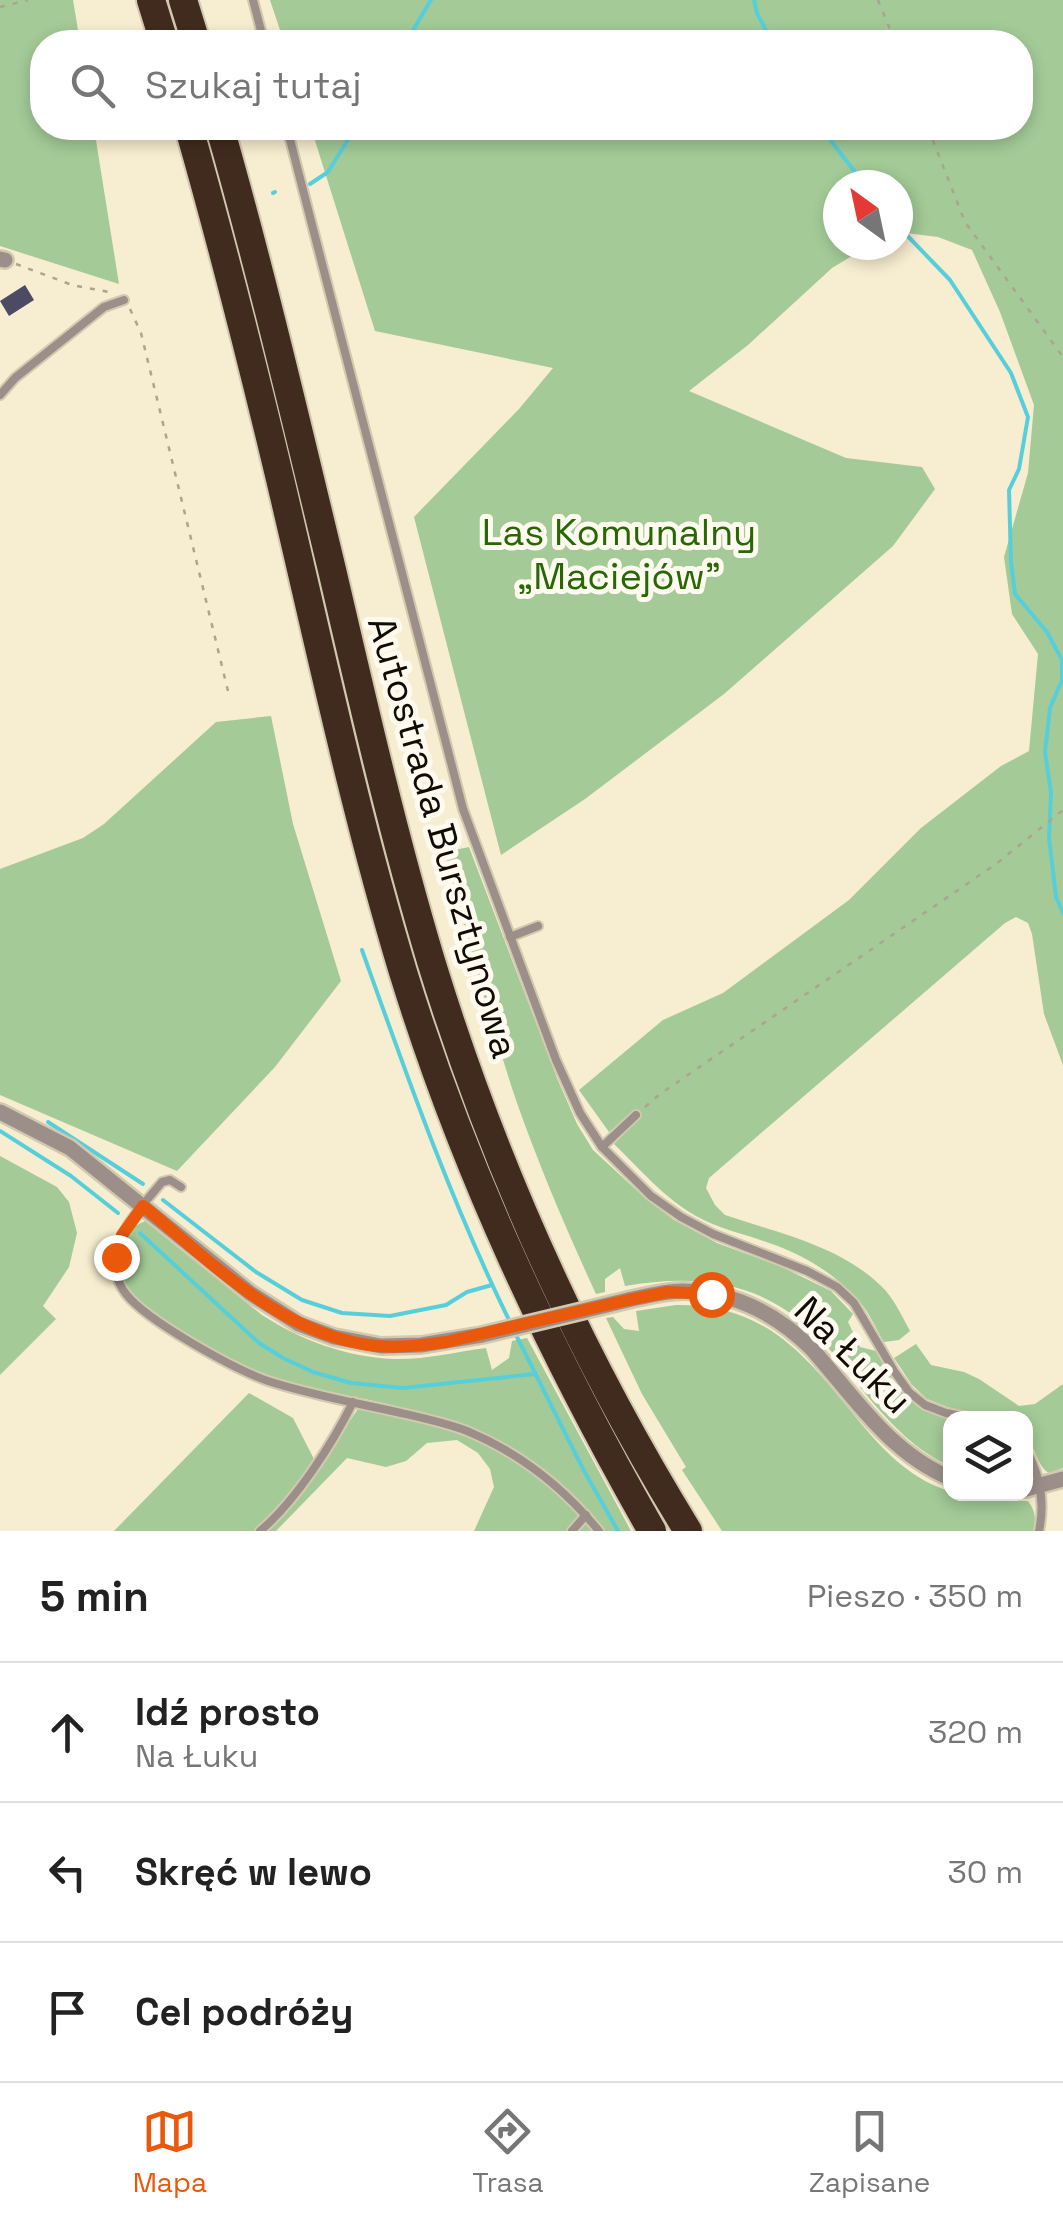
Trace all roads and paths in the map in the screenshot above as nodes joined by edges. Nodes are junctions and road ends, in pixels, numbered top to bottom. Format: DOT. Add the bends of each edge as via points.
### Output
graph roads {
  1 [pos="28,0"];
  2 [pos="152,0"];
  3 [pos="183,0"];
  4 [pos="253,0"];
  5 [pos="878,0"];
  6 [pos="0,6"];
  7 [pos="161,30"];
  8 [pos="192,30"];
  9 [pos="261,30"];
  10 [pos="890,30"];
  11 [pos="192,140"];
  12 [pos="223,140"];
  13 [pos="290,140"];
  14 [pos="933,140"];
  15 [pos="3,260"];
  16 [pos="124,300"];
  17 [pos="1063,357"];
  18 [pos="0,395"];
  19 [pos="228,691"];
  20 [pos="1063,810"];
  21 [pos="538,926"];
  22 [pos="510,937"];
  23 [pos="0,1112"];
  24 [pos="636,1115"];
  25 [pos="602,1147"];
  26 [pos="181,1187"];
  27 [pos="143,1206"];
  28 [pos="898,1348"];
  29 [pos="884,1354"];
  30 [pos="353,1402"];
  31 [pos="943,1412"];
  32 [pos="943,1474"];
  33 [pos="1063,1479"];
  34 [pos="1033,1488"];
  35 [pos="1033,1490"];
  36 [pos="586,1516"];
  37 [pos="260,1531"];
  38 [pos="572,1531"];
  39 [pos="599,1531"];
  40 [pos="652,1531"];
  41 [pos="688,1531"];
  42 [pos="1039,1531"];
  1 -- 6 [label="path"];
  2 -- 7 [label="highway"];
  3 -- 8 [label="highway"];
  4 -- 9 [label="lane"];
  5 -- 10 [label="path"];
  11 -- 40 [label="highway, Autostrada Bursztynowa" via="408,988 501,1236 555,1353"];
  12 -- 41 [label="highway, Autostrada Bursztynowa" via="400,848 458,1043 582,1339"];
  13 -- 22 [label="lane" via="459,793"];
  14 -- 17 [label="path" via="965,222"];
  15 -- 16 [label="path"];
  16 -- 18 [label="lane" via="104,307"];
  16 -- 19 [label="path" via="141,334"];
  20 -- 24 [label="path"];
  21 -- 22 [label="lane"];
  22 -- 25 [label="lane" via="556,1060"];
  23 -- 27 [label="street, Na Łuku" via="70,1148"];
  24 -- 25 [label="lane"];
  25 -- 29 [label="lane" via="681,1217 837,1288 854,1302"];
  26 -- 27 [label="lane" via="162,1182"];
  27 -- 30 [label="lane" via="116,1257 117,1280 142,1310 267,1380"];
  27 -- 32 [label="street, Na Łuku, bridge" via="286,1316 369,1345 446,1342 668,1292 727,1297 798,1335 889,1439"];
  28 -- 29 [label="lane"];
  29 -- 31 [label="lane" via="909,1392"];
  30 -- 36 [label="lane" via="434,1420 499,1446 556,1484"];
  30 -- 37 [label="lane" via="312,1471"];
  33 -- 34 [label="street"];
  35 -- 42 [label="lane" via="1043,1510"];
  36 -- 38 [label="lane"];
  36 -- 39 [label="lane"];
}
